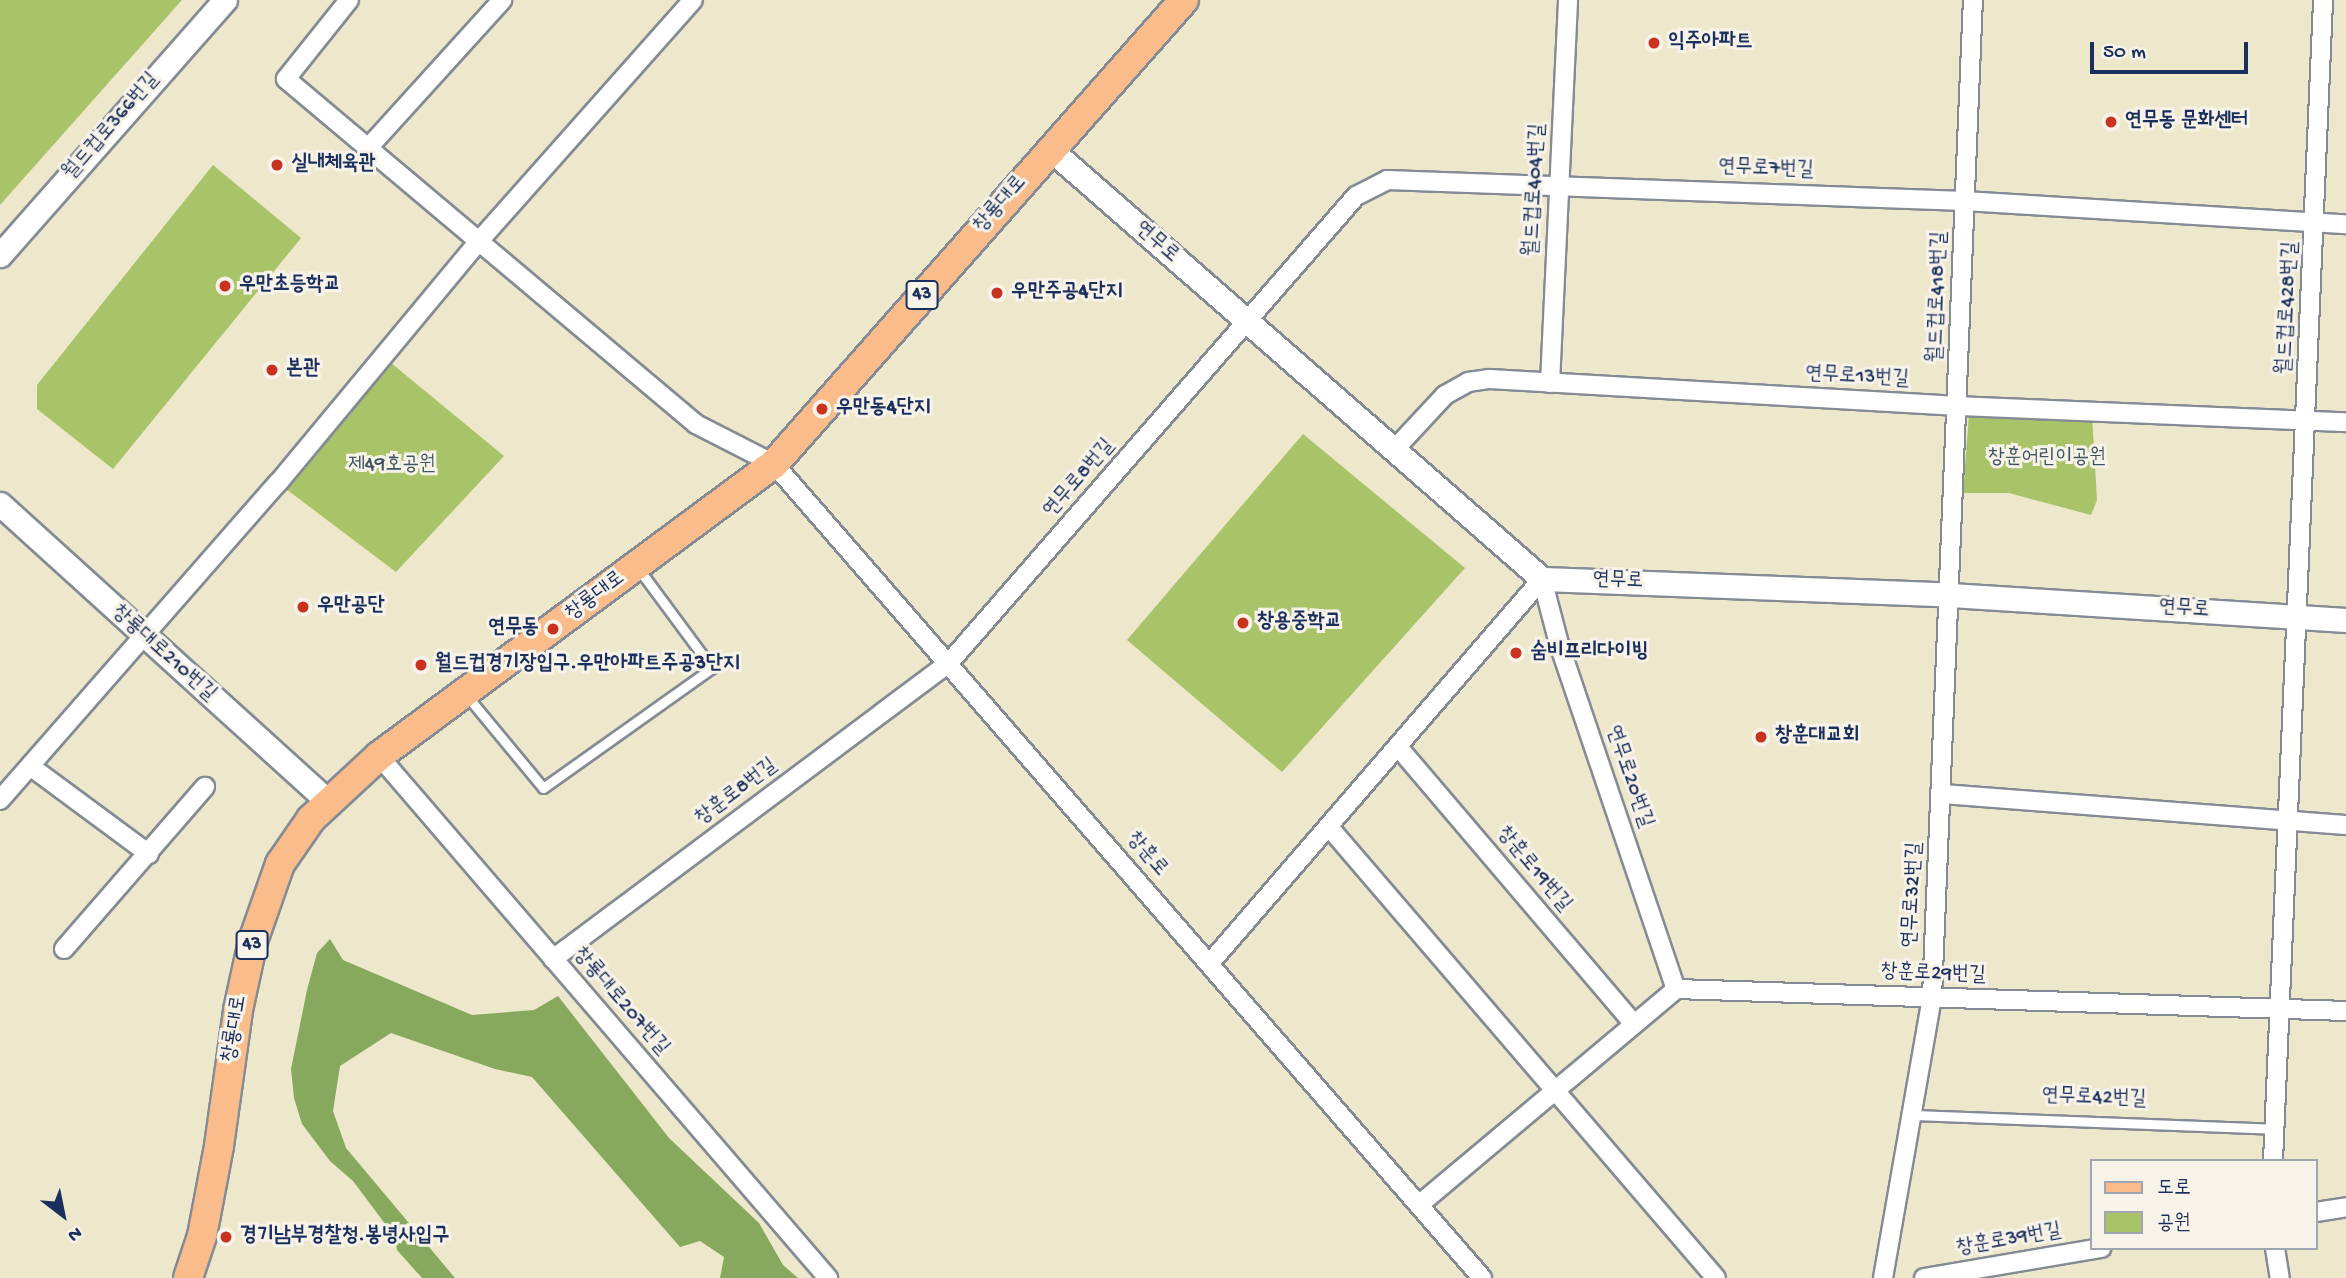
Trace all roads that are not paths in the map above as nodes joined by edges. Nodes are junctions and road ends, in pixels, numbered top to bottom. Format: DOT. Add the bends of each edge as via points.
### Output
graph roads {
  1 [pos="225,0"];
  2 [pos="349,0"];
  3 [pos="502,0"];
  4 [pos="693,0"];
  5 [pos="1184,0"];
  6 [pos="1568,0"];
  7 [pos="1973,0"];
  8 [pos="2323,0"];
  9 [pos="368,148"];
  10 [pos="1050,149"];
  11 [pos="1559,183"];
  12 [pos="1965,201"];
  13 [pos="2315,223"];
  14 [pos="2346,224"];
  15 [pos="479,241"];
  16 [pos="0,255"];
  17 [pos="1247,324"];
  18 [pos="1550,383"];
  19 [pos="1958,406"];
  20 [pos="2306,420"];
  21 [pos="2346,422"];
  22 [pos="1393,451"];
  23 [pos="774,464"];
  24 [pos="0,504"];
  25 [pos="637,566"];
  26 [pos="1542,579"];
  27 [pos="1950,595"];
  28 [pos="2297,618"];
  29 [pos="2346,620"];
  30 [pos="144,638"];
  31 [pos="948,664"];
  32 [pos="465,693"];
  33 [pos="1399,748"];
  34 [pos="379,756"];
  35 [pos="30,766"];
  36 [pos="205,787"];
  37 [pos="1942,794"];
  38 [pos="0,800"];
  39 [pos="327,801"];
  40 [pos="2289,822"];
  41 [pos="2346,825"];
  42 [pos="1329,827"];
  43 [pos="149,853"];
  44 [pos="64,949"];
  45 [pos="553,959"];
  46 [pos="1210,963"];
  47 [pos="1676,989"];
  48 [pos="1932,998"];
  49 [pos="2346,1011"];
  50 [pos="2280,1012"];
  51 [pos="1632,1022"];
  52 [pos="1554,1088"];
  53 [pos="1912,1115"];
  54 [pos="2275,1129"];
  55 [pos="2273,1159"];
  56 [pos="1420,1204"];
  57 [pos="2346,1208"];
  58 [pos="2318,1212"];
  59 [pos="2090,1250"];
  60 [pos="2276,1250"];
  61 [pos="188,1278"];
  62 [pos="828,1278"];
  63 [pos="1482,1278"];
  64 [pos="1716,1278"];
  65 [pos="1883,1278"];
  66 [pos="1924,1278"];
  67 [pos="2280,1278"];
  1 -- 16 [label="street, 월드컵로366번길"];
  2 -- 9 [label="street" via="286,79"];
  3 -- 9 [label="street"];
  4 -- 15 [label="street"];
  5 -- 10 [label="main road, 창룡대로 / 43"];
  6 -- 11 [label="street, 월드컵로404번길"];
  7 -- 12 [label="street, 월드컵로418번길"];
  8 -- 13 [label="street, 월드컵로428번길"];
  9 -- 15 [label="street"];
  10 -- 17 [label="street, 연무로"];
  10 -- 23 [label="main road, 창룡대로 / 43"];
  11 -- 12 [label="street, 연무로7번길"];
  11 -- 17 [label="street, 연무로7번길" via="1387,180 1356,196"];
  11 -- 18 [label="street, 월드컵로404번길"];
  12 -- 13 [label="street, 연무로7번길"];
  12 -- 19 [label="street, 월드컵로418번길"];
  13 -- 14 [label="street, 연무로7번길"];
  13 -- 20 [label="street, 월드컵로428번길"];
  15 -- 23 [label="street" via="696,424"];
  15 -- 30 [label="street" via="385,358"];
  17 -- 22 [label="street, 연무로"];
  17 -- 31 [label="street, 연무로8번길"];
  18 -- 19 [label="street, 연무로13번길"];
  18 -- 22 [label="street, 연무로13번길" via="1468,382 1445,395"];
  19 -- 20 [label="street, 연무로13번길"];
  19 -- 27 [label="street, 월드컵로418번길"];
  20 -- 21 [label="street, 연무로13번길"];
  20 -- 28 [label="street, 월드컵로428번길"];
  22 -- 26 [label="street, 연무로"];
  23 -- 25 [label="main road, 창룡대로 / 43"];
  23 -- 31 [label="street, 창훈로"];
  24 -- 30 [label="street, 창룡대로210번길"];
  25 -- 32 [label="main road, 창룡대로 / 43"];
  25 -- 32 [label="lane" via="712,668 543,788"];
  26 -- 27 [label="street, 연무로"];
  26 -- 33 [label="street"];
  26 -- 47 [label="street, 연무로20번길" via="1559,644"];
  27 -- 28 [label="street, 연무로"];
  27 -- 37 [label="street, 연무로32번길"];
  28 -- 29 [label="street, 연무로"];
  28 -- 40 [label="street"];
  30 -- 35 [label="street"];
  30 -- 39 [label="street, 창룡대로210번길"];
  31 -- 45 [label="street, 창훈로8번길"];
  31 -- 46 [label="street, 창훈로"];
  32 -- 34 [label="main road, 창룡대로 / 43"];
  33 -- 42 [label="street"];
  33 -- 51 [label="street, 창훈로19번길"];
  34 -- 39 [label="main road, 창룡대로 / 43"];
  34 -- 45 [label="street, 창룡대로207번길"];
  35 -- 38 [label="street"];
  35 -- 43 [label="street"];
  36 -- 43 [label="street"];
  37 -- 40 [label="street"];
  37 -- 48 [label="street, 연무로32번길"];
  39 -- 61 [label="main road, 창룡대로 / 43" via="280,864 253,941 237,1010 202,1236"];
  40 -- 41 [label="street"];
  40 -- 50 [label="street"];
  42 -- 46 [label="street"];
  42 -- 52 [label="street"];
  43 -- 44 [label="street"];
  45 -- 62 [label="street, 창룡대로207번길"];
  46 -- 56 [label="street, 창훈로"];
  47 -- 48 [label="street, 창훈로29번길"];
  47 -- 51 [label="street"];
  48 -- 50 [label="street, 창훈로29번길"];
  48 -- 53 [label="street, 연무로32번길"];
  49 -- 50 [label="street, 창훈로29번길"];
  50 -- 54 [label="street"];
  51 -- 52 [label="street"];
  52 -- 56 [label="street"];
  52 -- 64 [label="street"];
  53 -- 54 [label="lane, 연무로42번길"];
  53 -- 65 [label="street, 연무로32번길"];
  54 -- 55 [label="street"];
  56 -- 63 [label="street, 창훈로"];
  57 -- 58 [label="street"];
  59 -- 66 [label="street, 창훈로39번길"];
  60 -- 67 [label="street"];
}
